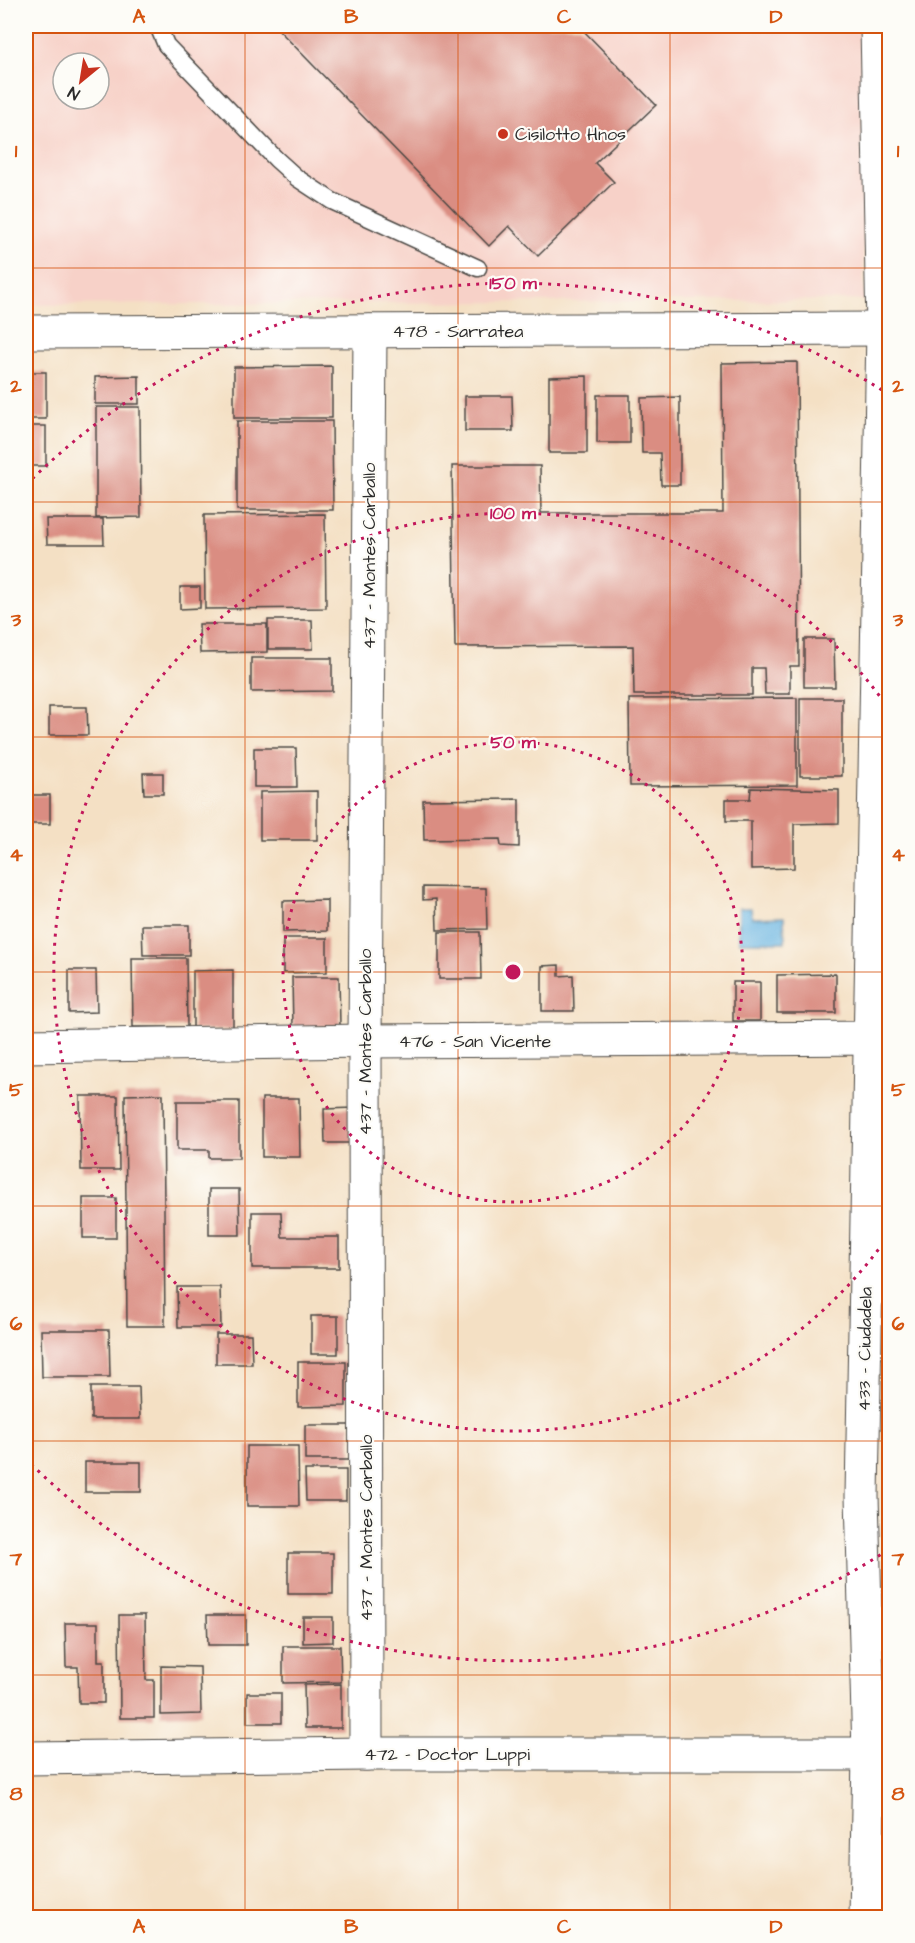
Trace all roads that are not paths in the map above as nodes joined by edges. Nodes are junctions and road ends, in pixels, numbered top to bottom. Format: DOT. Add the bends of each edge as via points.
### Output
graph roads {
  1 [pos="158,26"];
  2 [pos="877,26"];
  3 [pos="478,268"];
  4 [pos="886,329"];
  5 [pos="370,331"];
  6 [pos="26,332"];
  7 [pos="880,1038"];
  8 [pos="364,1041"];
  9 [pos="26,1046"];
  10 [pos="876,1496"];
  11 [pos="366,1754"];
  12 [pos="868,1754"];
  13 [pos="26,1758"];
  14 [pos="866,1917"];
  1 -- 3 [label="lane" via="166,45 297,178 332,201"];
  2 -- 4 [label="street, 433 - Ciudadela"];
  4 -- 5 [label="street, 478 - Sarratea"];
  4 -- 7 [label="street, 433 - Ciudadela"];
  5 -- 6 [label="street, 478 - Sarratea"];
  5 -- 8 [label="street, 437 - Montes Carballo"];
  7 -- 8 [label="street, 476 - San Vicente"];
  7 -- 10 [label="street, 433 - Ciudadela"];
  8 -- 9 [label="street, 476 - San Vicente"];
  8 -- 11 [label="street, 437 - Montes Carballo"];
  10 -- 12 [label="street, 433 - Ciudadela"];
  11 -- 12 [label="street, 472 - Doctor Luppi"];
  11 -- 13 [label="street, 472 - Doctor Luppi"];
  12 -- 14 [label="street, 433 - Ciudadela"];
}
